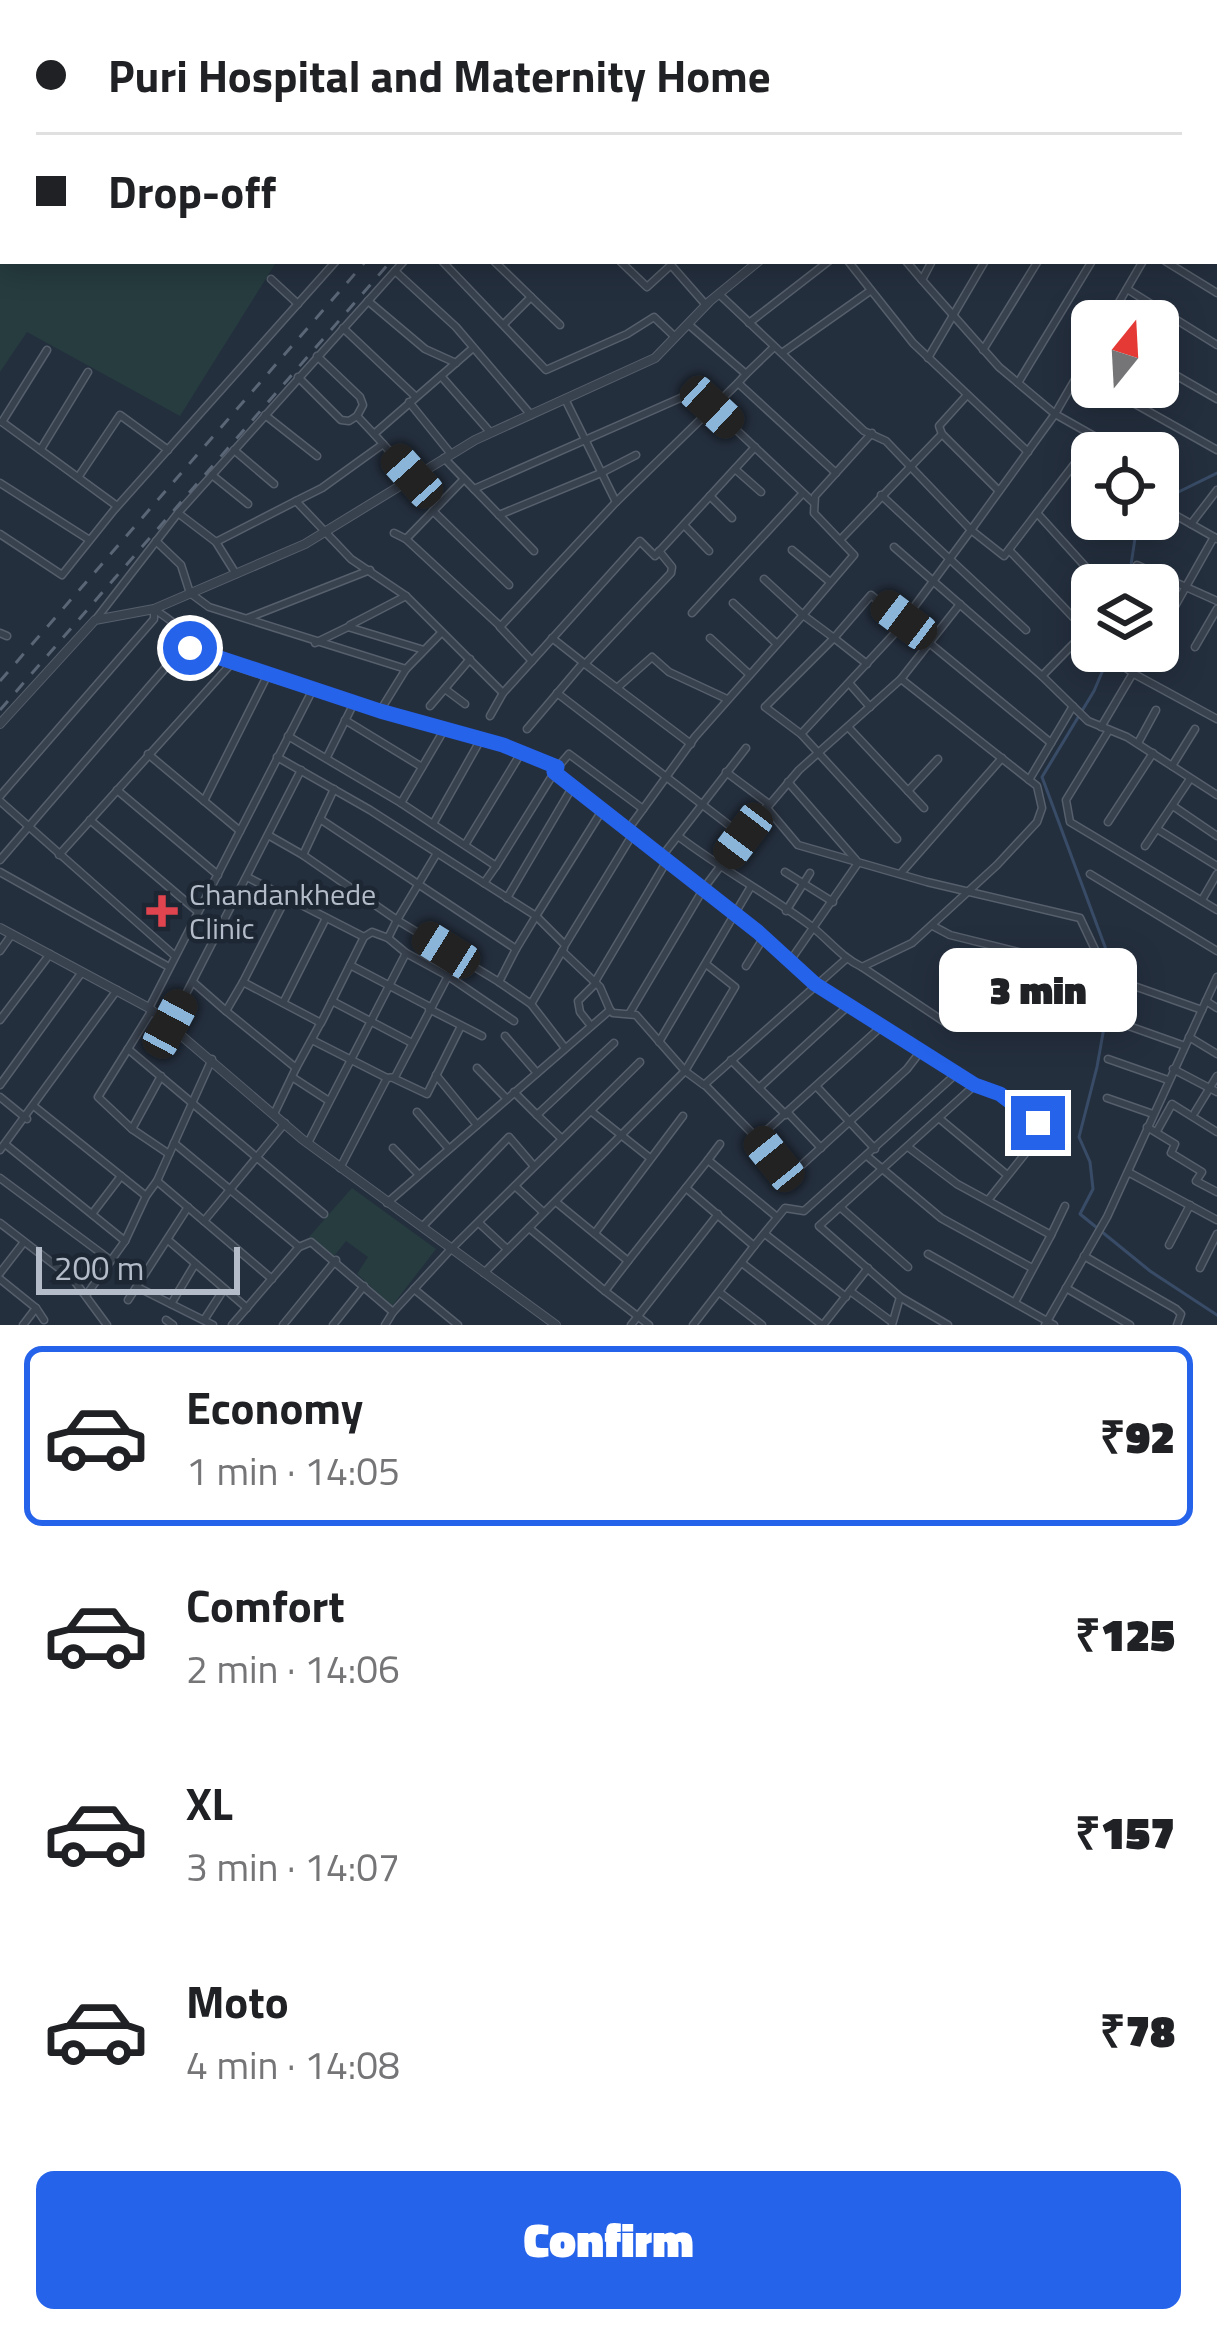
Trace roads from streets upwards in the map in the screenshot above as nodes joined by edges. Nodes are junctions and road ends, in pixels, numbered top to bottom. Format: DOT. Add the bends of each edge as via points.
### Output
graph roads {
  1 [pos="333,264"];
  2 [pos="402,264"];
  3 [pos="445,264"];
  4 [pos="497,264"];
  5 [pos="623,264"];
  6 [pos="668,264"];
  7 [pos="672,264"];
  8 [pos="755,264"];
  9 [pos="825,264"];
  10 [pos="850,264"];
  11 [pos="909,264"];
  12 [pos="930,264"];
  13 [pos="983,264"];
  14 [pos="1036,264"];
  15 [pos="1090,264"];
  16 [pos="1141,264"];
  17 [pos="1170,264"];
  18 [pos="395,272"];
  19 [pos="271,279"];
  20 [pos="922,280"];
  21 [pos="1126,290"];
  22 [pos="870,291"];
  23 [pos="1217,292"];
  24 [pos="718,294"];
  25 [pos="531,297"];
  26 [pos="1120,300"];
  27 [pos="368,301"];
  28 [pos="298,304"];
  29 [pos="706,305"];
  30 [pos="953,316"];
  31 [pos="749,323"];
  32 [pos="504,324"];
  33 [pos="688,324"];
  34 [pos="560,325"];
  35 [pos="343,328"];
  36 [pos="675,337"];
  37 [pos="1217,345"];
  38 [pos="774,346"];
  39 [pos="474,347"];
  40 [pos="47,350"];
  41 [pos="983,350"];
  42 [pos="782,353"];
  43 [pos="317,356"];
  44 [pos="928,358"];
  45 [pos="456,363"];
  46 [pos="88,372"];
  47 [pos="746,374"];
  48 [pos="441,376"];
  49 [pos="298,377"];
  50 [pos="1179,377"];
  51 [pos="738,383"];
  52 [pos="1018,383"];
  53 [pos="1071,386"];
  54 [pos="694,392"];
  55 [pos="967,395"];
  56 [pos="565,399"];
  57 [pos="1217,399"];
  58 [pos="412,400"];
  59 [pos="712,407"];
  60 [pos="1142,408"];
  61 [pos="1055,414"];
  62 [pos="265,415"];
  63 [pos="531,415"];
  64 [pos="357,416"];
  65 [pos="1,423"];
  66 [pos="1088,432"];
  67 [pos="491,433"];
  68 [pos="872,433"];
  69 [pos="374,434"];
  70 [pos="943,434"];
  71 [pos="586,440"];
  72 [pos="382,444"];
  73 [pos="754,447"];
  74 [pos="41,449"];
  75 [pos="169,450"];
  76 [pos="234,450"];
  77 [pos="1217,450"];
  78 [pos="1028,452"];
  79 [pos="636,455"];
  80 [pos="317,456"];
  81 [pos="448,456"];
  82 [pos="909,464"];
  83 [pos="1071,468"];
  84 [pos="735,469"];
  85 [pos="601,473"];
  86 [pos="836,473"];
  87 [pos="212,475"];
  88 [pos="79,476"];
  89 [pos="412,476"];
  90 [pos="464,479"];
  91 [pos="0,484"];
  92 [pos="274,484"];
  93 [pos="474,489"];
  94 [pos="1217,490"];
  95 [pos="999,491"];
  96 [pos="760,492"];
  97 [pos="803,493"];
  98 [pos="880,495"];
  99 [pos="710,496"];
  100 [pos="296,502"];
  101 [pos="616,502"];
  102 [pos="813,502"];
  103 [pos="248,504"];
  104 [pos="117,506"];
  105 [pos="433,511"];
  106 [pos="178,513"];
  107 [pos="1037,513"];
  108 [pos="499,515"];
  109 [pos="1179,517"];
  110 [pos="732,518"];
  111 [pos="1191,524"];
  112 [pos="684,525"];
  113 [pos="971,530"];
  114 [pos="394,533"];
  115 [pos="0,534"];
  116 [pos="324,534"];
  117 [pos="406,538"];
  118 [pos="842,538"];
  119 [pos="1215,538"];
  120 [pos="89,539"];
  121 [pos="156,542"];
  122 [pos="216,542"];
  123 [pos="894,547"];
  124 [pos="792,550"];
  125 [pos="1009,550"];
  126 [pos="535,551"];
  127 [pos="659,551"];
  128 [pos="709,551"];
  129 [pos="950,559"];
  130 [pos="1083,564"];
  131 [pos="371,570"];
  132 [pos="236,574"];
  133 [pos="764,579"];
  134 [pos="934,580"];
  135 [pos="1179,582"];
  136 [pos="830,583"];
  137 [pos="508,585"];
  138 [pos="1188,586"];
  139 [pos="190,593"];
  140 [pos="406,596"];
  141 [pos="1179,601"];
  142 [pos="733,602"];
  143 [pos="960,604"];
  144 [pos="1217,605"];
  145 [pos="154,609"];
  146 [pos="692,613"];
  147 [pos="1071,614"];
  148 [pos="803,615"];
  149 [pos="245,619"];
  150 [pos="95,620"];
  151 [pos="904,620"];
  152 [pos="348,626"];
  153 [pos="500,627"];
  154 [pos="1026,630"];
  155 [pos="442,632"];
  156 [pos="553,638"];
  157 [pos="710,638"];
  158 [pos="834,638"];
  159 [pos="315,643"];
  160 [pos="777,644"];
  161 [pos="928,644"];
  162 [pos="185,645"];
  163 [pos="1196,647"];
  164 [pos="424,650"];
  165 [pos="1071,651"];
  166 [pos="470,659"];
  167 [pos="532,661"];
  168 [pos="231,664"];
  169 [pos="584,664"];
  170 [pos="867,664"];
  171 [pos="406,669"];
  172 [pos="1133,673"];
  173 [pos="749,674"];
  174 [pos="267,676"];
  175 [pos="1042,676"];
  176 [pos="901,679"];
  177 [pos="848,683"];
  178 [pos="617,688"];
  179 [pos="313,689"];
  180 [pos="445,689"];
  181 [pos="503,693"];
  182 [pos="557,693"];
  183 [pos="728,698"];
  184 [pos="354,703"];
  185 [pos="465,704"];
  186 [pos="430,706"];
  187 [pos="870,707"];
  188 [pos="1075,707"];
  189 [pos="1156,710"];
  190 [pos="380,711"];
  191 [pos="490,716"];
  192 [pos="1217,718"];
  193 [pos="346,720"];
  194 [pos="0,724"];
  195 [pos="527,728"];
  196 [pos="849,728"];
  197 [pos="1105,728"];
  198 [pos="444,729"];
  199 [pos="1195,729"];
  200 [pos="801,734"];
  201 [pos="288,736"];
  202 [pos="481,739"];
  203 [pos="1051,743"];
  204 [pos="1138,743"];
  205 [pos="691,744"];
  206 [pos="746,748"];
  207 [pos="521,752"];
  208 [pos="1153,753"];
  209 [pos="148,754"];
  210 [pos="818,755"];
  211 [pos="277,757"];
  212 [pos="327,757"];
  213 [pos="1002,758"];
  214 [pos="938,759"];
  215 [pos="1172,766"];
  216 [pos="422,767"];
  217 [pos="301,770"];
  218 [pos="555,770"];
  219 [pos="726,772"];
  220 [pos="667,776"];
  221 [pos="1190,778"];
  222 [pos="1029,780"];
  223 [pos="788,782"];
  224 [pos="573,786"];
  225 [pos="334,789"];
  226 [pos="117,790"];
  227 [pos="908,791"];
  228 [pos="1217,795"];
  229 [pos="0,798"];
  230 [pos="204,801"];
  231 [pos="401,802"];
  232 [pos="703,804"];
  233 [pos="767,806"];
  234 [pos="1173,806"];
  235 [pos="603,808"];
  236 [pos="924,808"];
  237 [pos="643,809"];
  238 [pos="320,819"];
  239 [pos="90,820"];
  240 [pos="1108,822"];
  241 [pos="433,824"];
  242 [pos="28,828"];
  243 [pos="1157,829"];
  244 [pos="629,830"];
  245 [pos="240,831"];
  246 [pos="268,835"];
  247 [pos="678,836"];
  248 [pos="743,836"];
  249 [pos="1217,836"];
  250 [pos="897,838"];
  251 [pos="465,845"];
  252 [pos="1145,846"];
  253 [pos="437,853"];
  254 [pos="59,855"];
  255 [pos="303,855"];
  256 [pos="665,858"];
  257 [pos="0,860"];
  258 [pos="858,863"];
  259 [pos="496,866"];
  260 [pos="719,868"];
  261 [pos="1217,870"];
  262 [pos="0,872"];
  263 [pos="785,872"];
  264 [pos="810,873"];
  265 [pos="901,874"];
  266 [pos="1090,874"];
  267 [pos="218,875"];
  268 [pos="247,878"];
  269 [pos="484,884"];
  270 [pos="803,884"];
  271 [pos="418,886"];
  272 [pos="704,888"];
  273 [pos="750,888"];
  274 [pos="971,891"];
  275 [pos="286,898"];
  276 [pos="507,898"];
  277 [pos="1202,900"];
  278 [pos="833,902"];
  279 [pos="1217,910"];
  280 [pos="786,911"];
  281 [pos="199,912"];
  282 [pos="736,914"];
  283 [pos="536,916"];
  284 [pos="326,918"];
  285 [pos="397,920"];
  286 [pos="933,926"];
  287 [pos="0,928"];
  288 [pos="814,928"];
  289 [pos="12,934"];
  290 [pos="364,937"];
  291 [pos="764,937"];
  292 [pos="388,938"];
  293 [pos="564,948"];
  294 [pos="516,950"];
  295 [pos="1217,951"];
  296 [pos="0,952"];
  297 [pos="406,953"];
  298 [pos="50,954"];
  299 [pos="175,956"];
  300 [pos="460,959"];
  301 [pos="846,959"];
  302 [pos="790,962"];
  303 [pos="706,964"];
  304 [pos="350,965"];
  305 [pos="746,966"];
  306 [pos="170,968"];
  307 [pos="862,968"];
  308 [pos="82,972"];
  309 [pos="1097,974"];
  310 [pos="448,976"];
  311 [pos="1217,977"];
  312 [pos="193,982"];
  313 [pos="243,982"];
  314 [pos="499,982"];
  315 [pos="595,982"];
  316 [pos="815,984"];
  317 [pos="389,987"];
  318 [pos="117,990"];
  319 [pos="332,1001"];
  320 [pos="284,1002"];
  321 [pos="531,1004"];
  322 [pos="847,1006"];
  323 [pos="1204,1006"];
  324 [pos="429,1008"];
  325 [pos="1217,1008"];
  326 [pos="151,1009"];
  327 [pos="610,1010"];
  328 [pos="226,1011"];
  329 [pos="628,1014"];
  330 [pos="1109,1019"];
  331 [pos="0,1020"];
  332 [pos="371,1021"];
  333 [pos="514,1021"];
  334 [pos="321,1023"];
  335 [pos="170,1024"];
  336 [pos="950,1025"];
  337 [pos="461,1026"];
  338 [pos="591,1026"];
  339 [pos="882,1026"];
  340 [pos="482,1036"];
  341 [pos="505,1036"];
  342 [pos="1189,1037"];
  343 [pos="311,1040"];
  344 [pos="658,1042"];
  345 [pos="412,1043"];
  346 [pos="614,1043"];
  347 [pos="1185,1046"];
  348 [pos="565,1048"];
  349 [pos="128,1049"];
  350 [pos="920,1052"];
  351 [pos="1217,1054"];
  352 [pos="212,1059"];
  353 [pos="352,1059"];
  354 [pos="1108,1059"];
  355 [pos="731,1060"];
  356 [pos="640,1062"];
  357 [pos="296,1068"];
  358 [pos="477,1068"];
  359 [pos="1173,1069"];
  360 [pos="686,1071"];
  361 [pos="536,1073"];
  362 [pos="956,1073"];
  363 [pos="436,1075"];
  364 [pos="161,1076"];
  365 [pos="1217,1076"];
  366 [pos="292,1077"];
  367 [pos="390,1078"];
  368 [pos="1168,1080"];
  369 [pos="704,1084"];
  370 [pos="0,1085"];
  371 [pos="975,1085"];
  372 [pos="817,1087"];
  373 [pos="759,1088"];
  374 [pos="1213,1089"];
  375 [pos="511,1096"];
  376 [pos="0,1097"];
  377 [pos="1107,1098"];
  378 [pos="329,1101"];
  379 [pos="193,1102"];
  380 [pos="34,1107"];
  381 [pos="590,1111"];
  382 [pos="417,1112"];
  383 [pos="1195,1112"];
  384 [pos="274,1114"];
  385 [pos="787,1114"];
  386 [pos="1153,1114"];
  387 [pos="536,1115"];
  388 [pos="683,1116"];
  389 [pos="26,1119"];
  390 [pos="940,1119"];
  391 [pos="850,1122"];
  392 [pos="285,1124"];
  393 [pos="477,1125"];
  394 [pos="1147,1127"];
  395 [pos="132,1129"];
  396 [pos="1157,1131"];
  397 [pos="1217,1132"];
  398 [pos="622,1134"];
  399 [pos="561,1138"];
  400 [pos="757,1139"];
  401 [pos="174,1143"];
  402 [pos="308,1143"];
  403 [pos="721,1144"];
  404 [pos="2,1147"];
  405 [pos="908,1147"];
  406 [pos="393,1148"];
  407 [pos="820,1148"];
  408 [pos="449,1149"];
  409 [pos="875,1149"];
  410 [pos="169,1154"];
  411 [pos="867,1156"];
  412 [pos="260,1158"];
  413 [pos="650,1158"];
  414 [pos="708,1160"];
  415 [pos="534,1166"];
  416 [pos="340,1168"];
  417 [pos="881,1171"];
  418 [pos="1128,1172"];
  419 [pos="419,1175"];
  420 [pos="1007,1175"];
  421 [pos="121,1176"];
  422 [pos="0,1178"];
  423 [pos="157,1181"];
  424 [pos="515,1186"];
  425 [pos="686,1188"];
  426 [pos="232,1191"];
  427 [pos="1217,1192"];
  428 [pos="146,1196"];
  429 [pos="989,1199"];
  430 [pos="556,1202"];
  431 [pos="387,1203"];
  432 [pos="1190,1205"];
  433 [pos="1065,1206"];
  434 [pos="188,1207"];
  435 [pos="840,1207"];
  436 [pos="92,1214"];
  437 [pos="324,1214"];
  438 [pos="544,1214"];
  439 [pos="718,1214"];
  440 [pos="777,1217"];
  441 [pos="1217,1220"];
  442 [pos="204,1221"];
  443 [pos="0,1223"];
  444 [pos="479,1223"];
  445 [pos="421,1228"];
  446 [pos="529,1228"];
  447 [pos="595,1233"];
  448 [pos="765,1234"];
  449 [pos="1217,1234"];
  450 [pos="1051,1235"];
  451 [pos="125,1240"];
  452 [pos="168,1240"];
  453 [pos="24,1242"];
  454 [pos="1168,1245"];
  455 [pos="754,1246"];
  456 [pos="299,1247"];
  457 [pos="449,1250"];
  458 [pos="508,1250"];
  459 [pos="928,1254"];
  460 [pos="1084,1256"];
  461 [pos="109,1259"];
  462 [pos="336,1260"];
  463 [pos="628,1261"];
  464 [pos="742,1263"];
  465 [pos="195,1264"];
  466 [pos="908,1267"];
  467 [pos="868,1268"];
  468 [pos="1201,1268"];
  469 [pos="1033,1269"];
  470 [pos="484,1273"];
  471 [pos="0,1278"];
  472 [pos="272,1279"];
  473 [pos="364,1286"];
  474 [pos="137,1287"];
  475 [pos="1066,1288"];
  476 [pos="224,1289"];
  477 [pos="414,1289"];
  478 [pos="605,1291"];
  479 [pos="719,1292"];
  480 [pos="87,1294"];
  481 [pos="848,1294"];
  482 [pos="900,1298"];
  483 [pos="128,1300"];
  484 [pos="1015,1302"];
  485 [pos="171,1304"];
  486 [pos="36,1308"];
  487 [pos="248,1308"];
  488 [pos="393,1312"];
  489 [pos="638,1316"];
  490 [pos="44,1320"];
  491 [pos="446,1321"];
  492 [pos="936,1322"];
  493 [pos="208,1323"];
  494 [pos="696,1324"];
  495 [pos="892,1324"];
  496 [pos="1049,1324"];
  497 [pos="23,1325"];
  498 [pos="107,1325"];
  499 [pos="232,1325"];
  500 [pos="283,1325"];
  501 [pos="333,1325"];
  502 [pos="385,1325"];
  503 [pos="458,1325"];
  504 [pos="556,1325"];
  505 [pos="632,1325"];
  506 [pos="649,1325"];
  507 [pos="762,1325"];
  508 [pos="822,1325"];
  509 [pos="948,1325"];
  510 [pos="1130,1325"];
  511 [pos="1177,1325"];
  1 -- 28 [label="street"];
  2 -- 18 [label="street"];
  3 -- 32 [label="street"];
  4 -- 25 [label="street"];
  5 -- 6 [label="street" via="647,287"];
  7 -- 29 [label="street"];
  8 -- 24 [label="street"];
  9 -- 31 [label="street"];
  10 -- 22 [label="street"];
  11 -- 20 [label="street"];
  12 -- 20 [label="street"];
  13 -- 30 [label="street"];
  14 -- 41 [label="street"];
  15 -- 52 [label="street"];
  16 -- 21 [label="street"];
  17 -- 23 [label="street"];
  18 -- 27 [label="street"];
  18 -- 39 [label="street"];
  19 -- 28 [label="street"];
  20 -- 30 [label="street"];
  21 -- 26 [label="street"];
  21 -- 37 [label="street"];
  22 -- 42 [label="street"];
  22 -- 44 [label="street"];
  24 -- 29 [label="street"];
  24 -- 31 [label="street"];
  25 -- 32 [label="street"];
  25 -- 34 [label="street"];
  27 -- 35 [label="street"];
  27 -- 45 [label="street" via="425,350"];
  28 -- 75 [label="street"];
  29 -- 33 [label="street"];
  30 -- 41 [label="street"];
  30 -- 44 [label="street"];
  31 -- 38 [label="street"];
  32 -- 36 [label="street" via="546,370 654,317"];
  33 -- 36 [label="street"];
  33 -- 47 [label="street"];
  35 -- 43 [label="street"];
  35 -- 58 [label="street"];
  36 -- 56 [label="street" via="655,358"];
  38 -- 42 [label="street"];
  38 -- 47 [label="street"];
  39 -- 45 [label="street"];
  39 -- 63 [label="street"];
  40 -- 65 [label="street"];
  41 -- 52 [label="street"];
  42 -- 68 [label="street"];
  43 -- 49 [label="street"];
  43 -- 64 [label="street" via="360,397"];
  44 -- 55 [label="street"];
  45 -- 48 [label="street"];
  46 -- 74 [label="street"];
  47 -- 51 [label="street"];
  48 -- 58 [label="street"];
  48 -- 67 [label="street"];
  49 -- 62 [label="street"];
  49 -- 64 [label="street" via="341,420"];
  50 -- 57 [label="street"];
  51 -- 59 [label="street"];
  51 -- 86 [label="street"];
  52 -- 61 [label="street"];
  53 -- 61 [label="street"];
  54 -- 71 [label="street"];
  55 -- 70 [label="street" via="939,426"];
  55 -- 78 [label="street"];
  56 -- 63 [label="street"];
  56 -- 71 [label="street"];
  58 -- 69 [label="street"];
  58 -- 81 [label="street"];
  59 -- 73 [label="street"];
  59 -- 101 [label="street"];
  60 -- 77 [label="street"];
  61 -- 66 [label="street"];
  61 -- 78 [label="street"];
  62 -- 76 [label="street"];
  62 -- 80 [label="street"];
  63 -- 67 [label="street"];
  64 -- 69 [label="street"];
  65 -- 74 [label="street"];
  67 -- 81 [label="street"];
  68 -- 82 [label="street"];
  68 -- 86 [label="street"];
  69 -- 72 [label="street"];
  70 -- 82 [label="street"];
  70 -- 95 [label="street"];
  71 -- 85 [label="street"];
  71 -- 93 [label="street"];
  72 -- 89 [label="street"];
  72 -- 100 [label="street"];
  73 -- 84 [label="street"];
  73 -- 97 [label="street"];
  74 -- 88 [label="street"];
  75 -- 88 [label="street" via="119,415"];
  75 -- 104 [label="street"];
  76 -- 87 [label="street"];
  76 -- 92 [label="street"];
  78 -- 95 [label="street"];
  79 -- 85 [label="street"];
  81 -- 89 [label="street"];
  81 -- 90 [label="street"];
  82 -- 98 [label="street"];
  82 -- 113 [label="street"];
  83 -- 107 [label="street"];
  84 -- 96 [label="street"];
  84 -- 99 [label="street"];
  85 -- 101 [label="street"];
  85 -- 108 [label="street"];
  86 -- 102 [label="street"];
  87 -- 103 [label="street"];
  87 -- 106 [label="street"];
  88 -- 104 [label="street"];
  89 -- 116 [label="street"];
  90 -- 93 [label="street"];
  90 -- 105 [label="street"];
  91 -- 120 [label="street"];
  93 -- 108 [label="street"];
  94 -- 111 [label="street"];
  95 -- 113 [label="street"];
  97 -- 102 [label="street"];
  97 -- 146 [label="street"];
  98 -- 118 [label="street"];
  98 -- 129 [label="street"];
  99 -- 110 [label="street"];
  99 -- 112 [label="street"];
  100 -- 116 [label="street"];
  100 -- 122 [label="street"];
  101 -- 153 [label="street"];
  102 -- 118 [label="street" via="814,513"];
  104 -- 120 [label="street"];
  105 -- 117 [label="street"];
  105 -- 137 [label="street"];
  106 -- 121 [label="street"];
  106 -- 122 [label="street"];
  107 -- 125 [label="street"];
  107 -- 130 [label="street"];
  108 -- 126 [label="street"];
  109 -- 111 [label="street"];
  111 -- 119 [label="street"];
  112 -- 127 [label="street"];
  112 -- 128 [label="street"];
  113 -- 125 [label="street" via="1004,556"];
  113 -- 129 [label="street"];
  114 -- 117 [label="street"];
  115 -- 120 [label="street" via="62,575"];
  116 -- 131 [label="street"];
  116 -- 132 [label="street"];
  117 -- 153 [label="street"];
  118 -- 136 [label="street" via="854,555"];
  119 -- 138 [label="street"];
  121 -- 139 [label="street" via="181,565"];
  121 -- 150 [label="street"];
  122 -- 132 [label="street"];
  123 -- 134 [label="street"];
  124 -- 136 [label="street"];
  125 -- 147 [label="street"];
  127 -- 156 [label="street" via="655,556 640,541"];
  127 -- 169 [label="street" via="671,573"];
  129 -- 134 [label="street"];
  129 -- 154 [label="street"];
  131 -- 140 [label="street"];
  131 -- 149 [label="street"];
  132 -- 139 [label="street"];
  133 -- 148 [label="street"];
  134 -- 143 [label="street"];
  134 -- 151 [label="street"];
  135 -- 138 [label="street"];
  136 -- 148 [label="street"];
  138 -- 141 [label="street"];
  138 -- 144 [label="street"];
  139 -- 145 [label="street"];
  139 -- 149 [label="street"];
  140 -- 152 [label="street"];
  140 -- 155 [label="street"];
  142 -- 160 [label="street"];
  143 -- 161 [label="street"];
  143 -- 175 [label="street"];
  144 -- 163 [label="street"];
  145 -- 150 [label="street"];
  145 -- 162 [label="street" via="178,626"];
  145 -- 229 [label="street" via="154,619"];
  148 -- 158 [label="street"];
  148 -- 160 [label="street"];
  149 -- 159 [label="street"];
  150 -- 194 [label="street"];
  151 -- 158 [label="street" via="871,595"];
  151 -- 161 [label="street"];
  151 -- 170 [label="street"];
  152 -- 159 [label="street"];
  152 -- 164 [label="street"];
  153 -- 167 [label="street"];
  155 -- 164 [label="street"];
  155 -- 166 [label="street"];
  156 -- 167 [label="street"];
  156 -- 169 [label="street"];
  157 -- 173 [label="street"];
  158 -- 170 [label="street"];
  158 -- 200 [label="street" via="765,707"];
  159 -- 171 [label="street"];
  160 -- 173 [label="street"];
  161 -- 176 [label="street"];
  161 -- 203 [label="street"];
  162 -- 168 [label="street"];
  162 -- 242 [label="street"];
  164 -- 171 [label="street"];
  165 -- 175 [label="street"];
  166 -- 180 [label="street"];
  166 -- 181 [label="street"];
  167 -- 181 [label="street"];
  168 -- 174 [label="street"];
  168 -- 209 [label="street"];
  169 -- 178 [label="street"];
  169 -- 182 [label="street"];
  170 -- 177 [label="street"];
  171 -- 190 [label="street"];
  172 -- 192 [label="street"];
  172 -- 197 [label="street"];
  173 -- 183 [label="street"];
  174 -- 179 [label="street"];
  174 -- 230 [label="street"];
  175 -- 188 [label="street"];
  176 -- 187 [label="street"];
  176 -- 213 [label="street"];
  177 -- 187 [label="street"];
  177 -- 200 [label="street"];
  178 -- 183 [label="street" via="652,657 669,673"];
  178 -- 205 [label="street"];
  179 -- 184 [label="street"];
  179 -- 201 [label="street"];
  180 -- 185 [label="street"];
  180 -- 186 [label="street"];
  181 -- 191 [label="street"];
  182 -- 195 [label="street"];
  182 -- 220 [label="street"];
  183 -- 205 [label="street"];
  184 -- 190 [label="street"];
  184 -- 193 [label="street"];
  187 -- 196 [label="street"];
  188 -- 197 [label="street"];
  188 -- 203 [label="street"];
  189 -- 204 [label="street"];
  190 -- 198 [label="street"];
  193 -- 212 [label="street"];
  193 -- 216 [label="street"];
  196 -- 210 [label="street"];
  196 -- 227 [label="street"];
  197 -- 204 [label="street"];
  197 -- 277 [label="street" via="1066,800 1070,822"];
  198 -- 202 [label="street"];
  198 -- 216 [label="street"];
  199 -- 215 [label="street"];
  200 -- 210 [label="street"];
  201 -- 211 [label="street"];
  201 -- 212 [label="street"];
  202 -- 207 [label="street"];
  202 -- 241 [label="street"];
  203 -- 222 [label="street"];
  204 -- 208 [label="street"];
  205 -- 220 [label="street"];
  206 -- 219 [label="street"];
  207 -- 218 [label="street"];
  207 -- 251 [label="street"];
  208 -- 215 [label="street"];
  208 -- 240 [label="street"];
  209 -- 226 [label="street"];
  209 -- 230 [label="street"];
  210 -- 223 [label="street"];
  210 -- 250 [label="street"];
  211 -- 217 [label="street"];
  211 -- 245 [label="street"];
  212 -- 231 [label="street"];
  213 -- 222 [label="street"];
  213 -- 265 [label="street"];
  214 -- 227 [label="street"];
  215 -- 221 [label="street"];
  216 -- 231 [label="street"];
  217 -- 225 [label="street"];
  217 -- 246 [label="street"];
  218 -- 224 [label="street"];
  218 -- 237 [label="street" via="569,754"];
  218 -- 259 [label="street"];
  219 -- 232 [label="street"];
  219 -- 233 [label="street"];
  220 -- 232 [label="street"];
  220 -- 237 [label="street"];
  221 -- 228 [label="street"];
  221 -- 234 [label="street"];
  222 -- 274 [label="street" via="1042,805 1036,822"];
  223 -- 233 [label="street"];
  223 -- 258 [label="street"];
  224 -- 235 [label="street"];
  224 -- 276 [label="street"];
  225 -- 238 [label="street"];
  225 -- 253 [label="street"];
  226 -- 239 [label="street"];
  226 -- 267 [label="street"];
  227 -- 236 [label="street"];
  229 -- 242 [label="street"];
  230 -- 245 [label="street"];
  231 -- 241 [label="street"];
  232 -- 247 [label="street"];
  232 -- 248 [label="street"];
  233 -- 248 [label="street"];
  233 -- 258 [label="street" via="798,845"];
  234 -- 243 [label="street"];
  234 -- 249 [label="street"];
  235 -- 244 [label="street"];
  235 -- 283 [label="street"];
  237 -- 244 [label="street"];
  238 -- 255 [label="street"];
  238 -- 271 [label="street"];
  239 -- 254 [label="street"];
  239 -- 281 [label="street"];
  241 -- 251 [label="street"];
  242 -- 254 [label="street"];
  242 -- 257 [label="street"];
  243 -- 252 [label="street"];
  243 -- 261 [label="street"];
  244 -- 256 [label="street"];
  244 -- 293 [label="street"];
  245 -- 267 [label="street"];
  246 -- 255 [label="street"];
  246 -- 268 [label="street"];
  247 -- 256 [label="street"];
  247 -- 260 [label="street"];
  248 -- 260 [label="street"];
  251 -- 259 [label="street"];
  253 -- 269 [label="street"];
  253 -- 271 [label="street"];
  254 -- 299 [label="street"];
  255 -- 285 [label="street"];
  256 -- 272 [label="street"];
  256 -- 315 [label="street"];
  258 -- 265 [label="street"];
  258 -- 278 [label="street"];
  259 -- 269 [label="street"];
  260 -- 272 [label="street"];
  260 -- 273 [label="street"];
  261 -- 277 [label="street"];
  262 -- 306 [label="street"];
  263 -- 270 [label="street"];
  264 -- 270 [label="street"];
  265 -- 274 [label="street"];
  266 -- 295 [label="street"];
  267 -- 281 [label="street"];
  268 -- 275 [label="street"];
  268 -- 312 [label="street"];
  269 -- 276 [label="street"];
  270 -- 278 [label="street"];
  270 -- 280 [label="street"];
  271 -- 285 [label="street"];
  271 -- 294 [label="street"];
  272 -- 282 [label="street"];
  272 -- 329 [label="street"];
  273 -- 280 [label="street"];
  273 -- 282 [label="street"];
  274 -- 286 [label="street"];
  274 -- 309 [label="street" via="1080,918 1098,956"];
  275 -- 284 [label="street"];
  275 -- 313 [label="street"];
  276 -- 283 [label="street"];
  277 -- 279 [label="street"];
  278 -- 288 [label="street"];
  280 -- 288 [label="street"];
  281 -- 299 [label="street"];
  282 -- 291 [label="street"];
  282 -- 303 [label="street"];
  283 -- 293 [label="street"];
  283 -- 294 [label="street"];
  284 -- 290 [label="street"];
  284 -- 320 [label="street"];
  285 -- 292 [label="street"];
  285 -- 300 [label="street"];
  286 -- 307 [label="street"];
  286 -- 309 [label="street"];
  287 -- 289 [label="street"];
  288 -- 301 [label="street"];
  288 -- 302 [label="street"];
  289 -- 296 [label="street"];
  289 -- 298 [label="street"];
  290 -- 292 [label="street"];
  290 -- 304 [label="street"];
  291 -- 302 [label="street"];
  291 -- 305 [label="street"];
  292 -- 297 [label="street"];
  293 -- 315 [label="street"];
  293 -- 321 [label="street"];
  294 -- 314 [label="street"];
  297 -- 310 [label="street"];
  297 -- 317 [label="street"];
  298 -- 308 [label="street"];
  298 -- 331 [label="street"];
  299 -- 306 [label="street"];
  300 -- 310 [label="street"];
  300 -- 314 [label="street"];
  301 -- 307 [label="street"];
  301 -- 316 [label="street"];
  302 -- 316 [label="street"];
  303 -- 344 [label="street"];
  303 -- 360 [label="street" via="735,987"];
  304 -- 317 [label="street"];
  304 -- 319 [label="street"];
  306 -- 326 [label="street"];
  307 -- 336 [label="street"];
  308 -- 318 [label="street"];
  308 -- 370 [label="street"];
  309 -- 323 [label="street"];
  310 -- 324 [label="street"];
  310 -- 333 [label="street"];
  311 -- 323 [label="street"];
  312 -- 328 [label="street"];
  312 -- 335 [label="street"];
  313 -- 320 [label="street"];
  313 -- 328 [label="street"];
  314 -- 321 [label="street"];
  315 -- 327 [label="street"];
  315 -- 338 [label="street" via="578,1001"];
  316 -- 322 [label="street"];
  316 -- 355 [label="street"];
  317 -- 324 [label="street"];
  317 -- 332 [label="street"];
  318 -- 326 [label="street"];
  318 -- 380 [label="street"];
  319 -- 332 [label="street"];
  319 -- 334 [label="street"];
  320 -- 334 [label="street"];
  321 -- 348 [label="street"];
  322 -- 339 [label="street"];
  322 -- 373 [label="street"];
  323 -- 325 [label="street"];
  323 -- 342 [label="street"];
  324 -- 337 [label="street"];
  324 -- 345 [label="street"];
  326 -- 335 [label="street"];
  326 -- 349 [label="street"];
  327 -- 329 [label="street"];
  327 -- 338 [label="street"];
  328 -- 357 [label="street"];
  329 -- 344 [label="street"];
  330 -- 347 [label="street"];
  332 -- 345 [label="street"];
  332 -- 353 [label="street"];
  334 -- 343 [label="street"];
  335 -- 352 [label="street"];
  337 -- 340 [label="street"];
  337 -- 363 [label="street"];
  338 -- 348 [label="street"];
  339 -- 350 [label="street"];
  339 -- 372 [label="street"];
  341 -- 361 [label="street"];
  342 -- 347 [label="street"];
  342 -- 351 [label="street"];
  343 -- 353 [label="street"];
  343 -- 357 [label="street"];
  344 -- 360 [label="street"];
  345 -- 367 [label="street"];
  346 -- 387 [label="street"];
  347 -- 359 [label="street"];
  348 -- 361 [label="street"];
  349 -- 364 [label="street"];
  349 -- 395 [label="street" via="98,1097"];
  350 -- 362 [label="street"];
  350 -- 391 [label="street"];
  352 -- 379 [label="street"];
  352 -- 384 [label="street"];
  353 -- 367 [label="street"];
  353 -- 378 [label="street"];
  354 -- 368 [label="street"];
  355 -- 369 [label="street"];
  355 -- 373 [label="street"];
  356 -- 381 [label="street"];
  357 -- 366 [label="street"];
  358 -- 375 [label="street"];
  359 -- 368 [label="street"];
  359 -- 374 [label="street"];
  360 -- 369 [label="street"];
  360 -- 398 [label="street"];
  361 -- 375 [label="street"];
  362 -- 371 [label="street"];
  362 -- 409 [label="street"];
  363 -- 367 [label="street" via="424,1094"];
  363 -- 393 [label="street"];
  364 -- 379 [label="street"];
  364 -- 395 [label="street"];
  365 -- 374 [label="street"];
  366 -- 378 [label="street"];
  366 -- 384 [label="street"];
  367 -- 416 [label="street"];
  368 -- 386 [label="street"];
  369 -- 400 [label="street"];
  371 -- 390 [label="street"];
  371 -- 420 [label="street" via="1000,1094 1041,1128"];
  372 -- 385 [label="street"];
  372 -- 391 [label="street"];
  373 -- 385 [label="street"];
  374 -- 383 [label="street"];
  375 -- 387 [label="street"];
  375 -- 393 [label="street"];
  376 -- 389 [label="street"];
  377 -- 386 [label="street"];
  378 -- 402 [label="street"];
  379 -- 401 [label="street"];
  379 -- 412 [label="street"];
  380 -- 389 [label="street"];
  380 -- 421 [label="street"];
  381 -- 398 [label="street"];
  381 -- 399 [label="street"];
  382 -- 408 [label="street"];
  384 -- 392 [label="street"];
  385 -- 400 [label="street"];
  385 -- 407 [label="street"];
  386 -- 394 [label="street"];
  387 -- 399 [label="street"];
  388 -- 413 [label="street"];
  389 -- 404 [label="street"];
  390 -- 405 [label="street"];
  390 -- 420 [label="street"];
  391 -- 407 [label="street"];
  391 -- 409 [label="street"];
  392 -- 402 [label="street"];
  392 -- 412 [label="street"];
  393 -- 408 [label="street"];
  394 -- 396 [label="street"];
  394 -- 418 [label="street"];
  395 -- 410 [label="street"];
  396 -- 397 [label="street" via="1172,1104"];
  396 -- 427 [label="street" via="1175,1144 1171,1153 1202,1172 1196,1181"];
  398 -- 413 [label="street"];
  398 -- 430 [label="street"];
  399 -- 415 [label="street"];
  400 -- 407 [label="street" via="792,1174"];
  401 -- 410 [label="street"];
  401 -- 426 [label="street"];
  402 -- 416 [label="street"];
  403 -- 414 [label="street"];
  404 -- 436 [label="street"];
  405 -- 417 [label="street"];
  405 -- 429 [label="street"];
  406 -- 419 [label="street"];
  408 -- 419 [label="street"];
  409 -- 411 [label="street"];
  410 -- 423 [label="street"];
  411 -- 417 [label="street"];
  411 -- 440 [label="street" via="804,1211 785,1208"];
  412 -- 426 [label="street"];
  412 -- 437 [label="street"];
  413 -- 447 [label="street"];
  414 -- 425 [label="street"];
  414 -- 440 [label="street"];
  415 -- 424 [label="street"];
  415 -- 445 [label="street" via="508,1137"];
  416 -- 431 [label="street"];
  417 -- 435 [label="street"];
  417 -- 469 [label="street" via="941,1218"];
  418 -- 432 [label="street"];
  418 -- 460 [label="street"];
  419 -- 431 [label="street"];
  420 -- 429 [label="street"];
  421 -- 428 [label="street"];
  421 -- 436 [label="street"];
  422 -- 461 [label="street"];
  423 -- 428 [label="street"];
  423 -- 434 [label="street"];
  424 -- 438 [label="street"];
  424 -- 444 [label="street"];
  425 -- 439 [label="street"];
  425 -- 463 [label="street"];
  426 -- 442 [label="street"];
  426 -- 456 [label="street"];
  428 -- 451 [label="street"];
  429 -- 450 [label="street"];
  430 -- 438 [label="street"];
  430 -- 447 [label="street"];
  431 -- 445 [label="street"];
  432 -- 441 [label="street"];
  432 -- 454 [label="street"];
  433 -- 450 [label="street"];
  434 -- 442 [label="street"];
  434 -- 452 [label="street"];
  435 -- 466 [label="street"];
  435 -- 467 [label="street" via="819,1226"];
  436 -- 451 [label="street"];
  438 -- 446 [label="street"];
  439 -- 455 [label="street"];
  439 -- 489 [label="street"];
  440 -- 448 [label="street"];
  442 -- 472 [label="street"];
  443 -- 453 [label="street"];
  444 -- 457 [label="street"];
  444 -- 458 [label="street"];
  445 -- 457 [label="street"];
  446 -- 458 [label="street"];
  446 -- 478 [label="street"];
  447 -- 463 [label="street"];
  448 -- 455 [label="street"];
  448 -- 481 [label="street"];
  449 -- 468 [label="street"];
  450 -- 469 [label="street"];
  451 -- 461 [label="street"];
  452 -- 465 [label="street"];
  452 -- 474 [label="street"];
  453 -- 471 [label="street"];
  453 -- 480 [label="street"];
  455 -- 464 [label="street"];
  456 -- 462 [label="street" via="311,1242"];
  456 -- 472 [label="street"];
  457 -- 470 [label="street"];
  457 -- 477 [label="street"];
  458 -- 470 [label="street"];
  459 -- 484 [label="street"];
  460 -- 475 [label="street"];
  460 -- 511 [label="street" via="1179,1311"];
  461 -- 480 [label="street"];
  462 -- 473 [label="street"];
  462 -- 500 [label="street"];
  463 -- 478 [label="street"];
  464 -- 479 [label="street"];
  464 -- 508 [label="street"];
  465 -- 476 [label="street"];
  465 -- 485 [label="street"];
  467 -- 481 [label="street"];
  467 -- 482 [label="street"];
  469 -- 484 [label="street"];
  470 -- 504 [label="street"];
  471 -- 486 [label="street"];
  472 -- 487 [label="street"];
  473 -- 488 [label="street"];
  473 -- 501 [label="street"];
  474 -- 483 [label="street"];
  474 -- 485 [label="street"];
  475 -- 496 [label="street"];
  475 -- 510 [label="street"];
  476 -- 487 [label="street"];
  476 -- 493 [label="street"];
  477 -- 488 [label="street"];
  477 -- 491 [label="street"];
  478 -- 489 [label="street"];
  479 -- 494 [label="street"];
  479 -- 507 [label="street"];
  480 -- 498 [label="street"];
  481 -- 495 [label="street"];
  481 -- 508 [label="street"];
  482 -- 492 [label="street"];
  482 -- 495 [label="street"];
  484 -- 496 [label="street"];
  485 -- 493 [label="street"];
  486 -- 490 [label="street"];
  486 -- 497 [label="street"];
  487 -- 499 [label="street"];
  488 -- 502 [label="street"];
  489 -- 505 [label="street"];
  489 -- 506 [label="street"];
  491 -- 503 [label="street"];
  492 -- 509 [label="street"];
}
